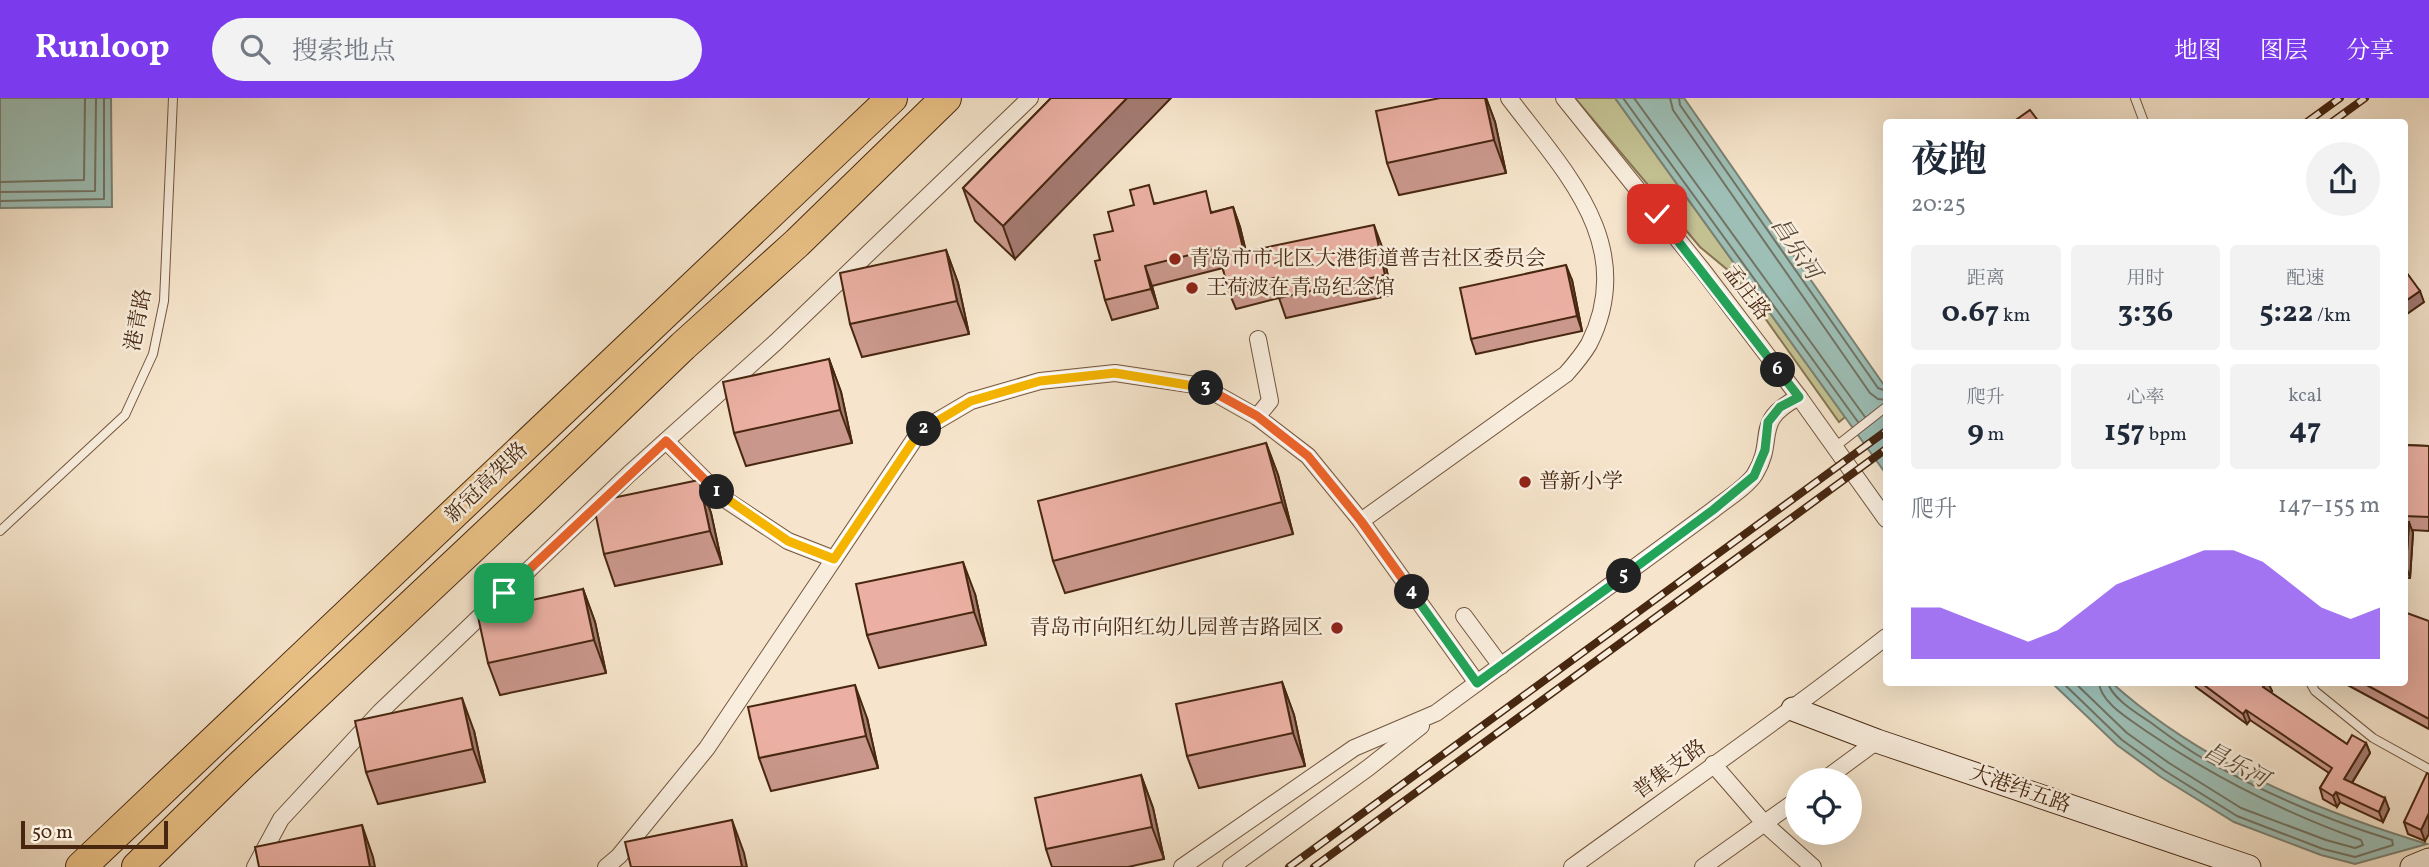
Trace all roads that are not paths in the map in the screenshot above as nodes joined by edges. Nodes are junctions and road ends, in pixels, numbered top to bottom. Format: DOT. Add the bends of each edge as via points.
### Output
graph roads {
  1 [pos="173,98"];
  2 [pos="892,98"];
  3 [pos="946,98"];
  4 [pos="1030,98"];
  5 [pos="1509,98"];
  6 [pos="1564,98"];
  7 [pos="2135,98"];
  8 [pos="2143,119"];
  9 [pos="1258,339"];
  10 [pos="1799,397"];
  11 [pos="1883,410"];
  12 [pos="1257,416"];
  13 [pos="666,441"];
  14 [pos="1835,447"];
  15 [pos="1883,515"];
  16 [pos="1361,521"];
  17 [pos="0,531"];
  18 [pos="834,559"];
  19 [pos="1464,616"];
  20 [pos="1883,639"];
  21 [pos="1501,666"];
  22 [pos="1477,683"];
  23 [pos="2312,686"];
  24 [pos="1793,709"];
  25 [pos="1436,713"];
  26 [pos="1877,741"];
  27 [pos="1713,764"];
  28 [pos="1840,768"];
  29 [pos="2429,769"];
  30 [pos="1785,809"];
  31 [pos="1765,824"];
  32 [pos="2429,860"];
  33 [pos="81,867"];
  34 [pos="137,867"];
  35 [pos="255,867"];
  36 [pos="606,867"];
  37 [pos="1182,867"];
  38 [pos="1231,867"];
  39 [pos="1572,867"];
  40 [pos="1703,867"];
  41 [pos="1813,867"];
  42 [pos="2249,867"];
  43 [pos="2412,867"];
  1 -- 17 [label="lane, 港青路" via="164,301 153,354 125,415"];
  2 -- 33 [label="highway, 新冠高架路"];
  3 -- 34 [label="highway, 新冠高架路"];
  4 -- 13 [label="street"];
  5 -- 16 [label="street" via="1580,193 1598,230 1605,269 1602,306 1588,344 1566,374"];
  6 -- 10 [label="street, 孟庄路"];
  7 -- 8 [label="lane"];
  9 -- 12 [label="street" via="1270,401"];
  10 -- 14 [label="street, 孟庄路"];
  10 -- 21 [label="street" via="1780,407 1768,422 1765,450 1754,476"];
  11 -- 14 [label="lane"];
  12 -- 16 [label="street" via="1308,456"];
  12 -- 18 [label="street" via="1202,386 1115,373 1040,381 971,401 920,431"];
  13 -- 18 [label="street" via="723,498 788,541"];
  13 -- 35 [label="street" via="380,712 281,820"];
  14 -- 15 [label="street, 孟庄路"];
  16 -- 22 [label="street"];
  18 -- 36 [label="street" via="707,748"];
  19 -- 21 [label="street"];
  20 -- 24 [label="street"];
  21 -- 22 [label="street"];
  22 -- 25 [label="street"];
  23 -- 29 [label="lane" via="2373,738"];
  24 -- 26 [label="street, 大港纬五路"];
  24 -- 27 [label="street, 普集支路"];
  25 -- 37 [label="street" via="1354,748"];
  25 -- 38 [label="street"];
  26 -- 28 [label="street"];
  26 -- 42 [label="street, 大港纬五路"];
  27 -- 31 [label="street"];
  27 -- 39 [label="street, 普集支路"];
  30 -- 31 [label="street"];
  31 -- 40 [label="street"];
  31 -- 41 [label="street"];
  32 -- 43 [label="street"];
}
